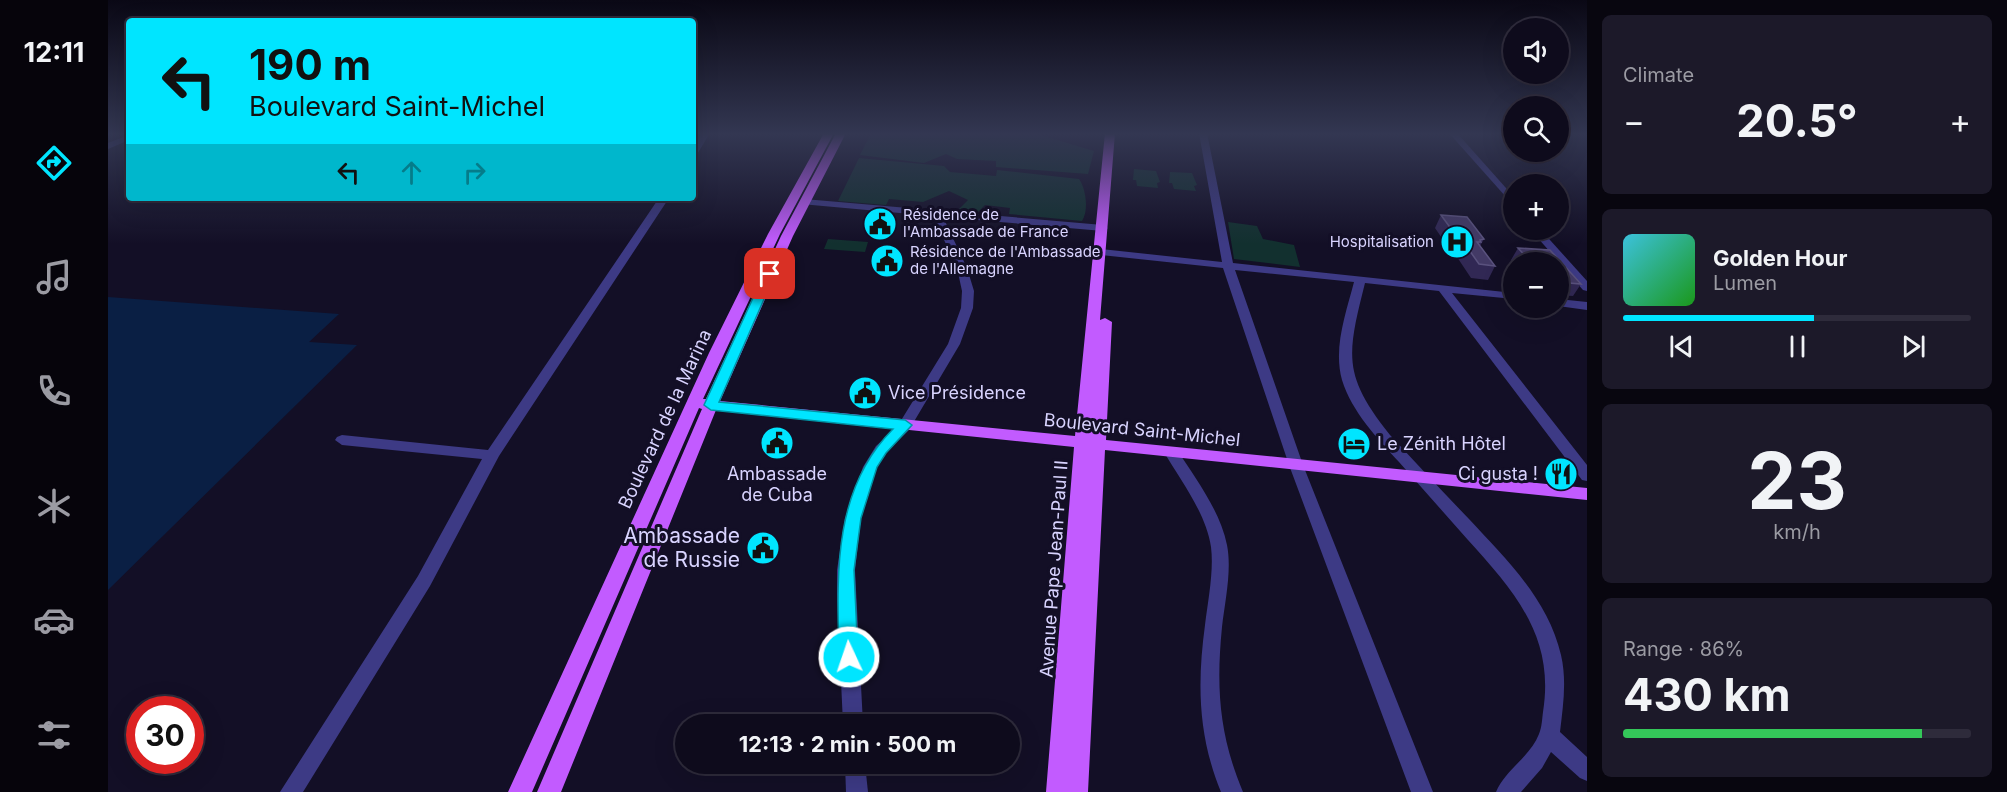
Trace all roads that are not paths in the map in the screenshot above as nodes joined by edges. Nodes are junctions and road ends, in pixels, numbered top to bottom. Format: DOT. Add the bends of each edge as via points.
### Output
graph roads {
  1 [pos="809,170"];
  2 [pos="821,170"];
  3 [pos="1107,170"];
  4 [pos="1114,170"];
  5 [pos="1210,170"];
  6 [pos="1485,170"];
  7 [pos="1503,190"];
  8 [pos="662,201"];
  9 [pos="804,202"];
  10 [pos="936,213"];
  11 [pos="1103,228"];
  12 [pos="1545,240"];
  13 [pos="1105,252"];
  14 [pos="1228,266"];
  15 [pos="1360,280"];
  16 [pos="1587,288"];
  17 [pos="1443,289"];
  18 [pos="1503,295"];
  19 [pos="1569,304"];
  20 [pos="1587,306"];
  21 [pos="693,403"];
  22 [pos="711,405"];
  23 [pos="905,425"];
  24 [pos="342,440"];
  25 [pos="1089,444"];
  26 [pos="1171,452"];
  27 [pos="492,455"];
  28 [pos="1296,465"];
  29 [pos="1587,476"];
  30 [pos="1423,478"];
  31 [pos="1587,495"];
  32 [pos="852,714"];
  33 [pos="549,725"];
  34 [pos="575,728"];
  35 [pos="1549,736"];
  36 [pos="1587,771"];
  37 [pos="856,774"];
  38 [pos="291,792"];
  39 [pos="519,792"];
  40 [pos="549,792"];
  41 [pos="857,792"];
  42 [pos="1058,792"];
  43 [pos="1076,792"];
  44 [pos="1232,792"];
  45 [pos="1422,792"];
  46 [pos="1507,792"];
  1 -- 21 [label="main road, Boulevard de la Marina"];
  2 -- 9 [label="main road, Boulevard de la Marina"];
  3 -- 11 [label="main road, Avenue Pape Jean-Paul II"];
  4 -- 13 [label="main road, Avenue Pape Jean-Paul II"];
  5 -- 14 [label="street"];
  6 -- 7 [label="street"];
  8 -- 27 [label="street"];
  9 -- 10 [label="street"];
  9 -- 22 [label="main road, Boulevard de la Marina"];
  10 -- 11 [label="street"];
  10 -- 23 [label="street" via="962,268 968,291 967,308 954,344"];
  11 -- 13 [label="main road, Avenue Pape Jean-Paul II"];
  12 -- 16 [label="street"];
  13 -- 14 [label="street"];
  13 -- 25 [label="main road, Avenue Pape Jean-Paul II"];
  14 -- 15 [label="street"];
  14 -- 28 [label="street"];
  15 -- 17 [label="street"];
  15 -- 30 [label="street" via="1346,334 1344,361 1352,392 1369,419"];
  17 -- 18 [label="street"];
  17 -- 29 [label="street"];
  19 -- 20 [label="street"];
  21 -- 22 [label="main road, Boulevard Saint-Michel"];
  21 -- 33 [label="main road, Boulevard de la Marina"];
  22 -- 23 [label="main road, Boulevard Saint-Michel"];
  22 -- 34 [label="main road, Boulevard de la Marina"];
  23 -- 25 [label="main road, Boulevard Saint-Michel"];
  23 -- 32 [label="street" via="881,449 870,467 851,530 846,594"];
  24 -- 27 [label="street"];
  25 -- 26 [label="main road, Boulevard Saint-Michel"];
  25 -- 42 [label="main road, Avenue Pape Jean-Paul II"];
  25 -- 43 [label="main road, Avenue Pape Jean-Paul II"];
  26 -- 28 [label="main road, Boulevard Saint-Michel"];
  26 -- 44 [label="street" via="1216,531 1219,547 1210,702 1218,755"];
  27 -- 38 [label="street" via="424,581"];
  28 -- 30 [label="main road, Boulevard Saint-Michel"];
  28 -- 45 [label="street"];
  30 -- 31 [label="main road, Boulevard Saint-Michel"];
  30 -- 35 [label="street" via="1499,562 1532,606 1547,638 1555,672"];
  33 -- 34 [label="main road"];
  33 -- 39 [label="main road, Boulevard de la Marina"];
  34 -- 40 [label="main road, Boulevard de la Marina"];
  35 -- 36 [label="street"];
  35 -- 46 [label="street"];
  37 -- 41 [label="street"];
}
